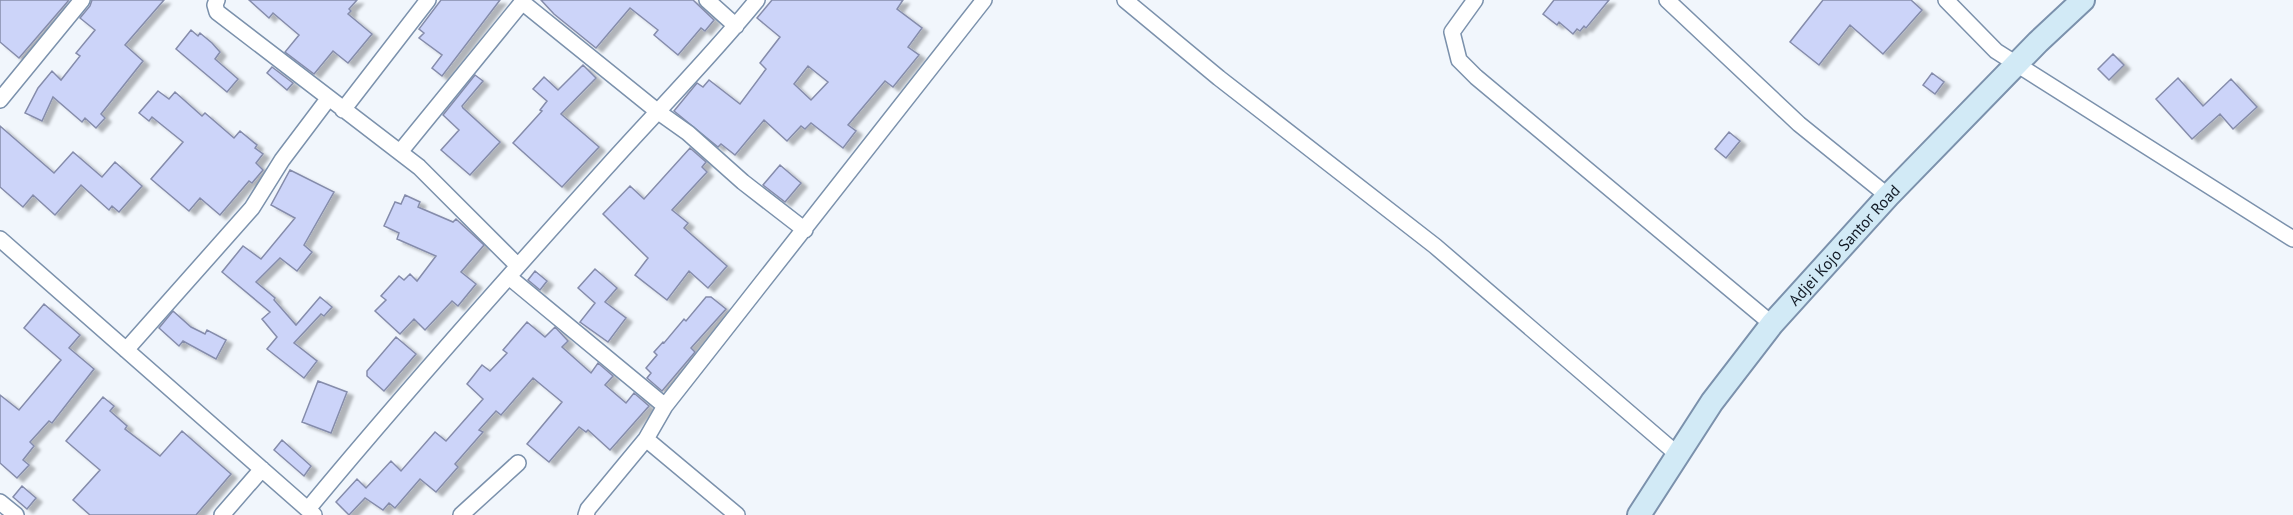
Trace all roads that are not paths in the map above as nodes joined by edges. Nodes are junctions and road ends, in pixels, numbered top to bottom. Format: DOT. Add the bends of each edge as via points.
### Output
graph roads {
  1 [pos="82,0"];
  2 [pos="217,0"];
  3 [pos="428,0"];
  4 [pos="707,0"];
  5 [pos="757,0"];
  6 [pos="1125,0"];
  7 [pos="1475,0"];
  8 [pos="1667,0"];
  9 [pos="1946,0"];
  10 [pos="2083,0"];
  11 [pos="523,1"];
  12 [pos="976,3"];
  13 [pos="736,26"];
  14 [pos="2017,64"];
  15 [pos="328,99"];
  16 [pos="0,100"];
  17 [pos="343,110"];
  18 [pos="657,111"];
  19 [pos="400,152"];
  20 [pos="1888,196"];
  21 [pos="805,230"];
  22 [pos="0,239"];
  23 [pos="2293,239"];
  24 [pos="514,272"];
  25 [pos="1772,324"];
  26 [pos="126,350"];
  27 [pos="665,406"];
  28 [pos="646,439"];
  29 [pos="1677,454"];
  30 [pos="518,463"];
  31 [pos="262,469"];
  32 [pos="0,502"];
  33 [pos="311,512"];
  34 [pos="16,515"];
  35 [pos="222,515"];
  36 [pos="460,515"];
  37 [pos="586,515"];
  38 [pos="737,515"];
  39 [pos="1640,515"];
  1 -- 16 [label="street"];
  2 -- 15 [label="street" via="217,12"];
  3 -- 17 [label="street"];
  4 -- 13 [label="street"];
  5 -- 13 [label="street"];
  6 -- 29 [label="street" via="1435,246"];
  7 -- 25 [label="street" via="1452,32 1459,60"];
  8 -- 20 [label="street" via="1800,124"];
  9 -- 14 [label="street" via="1996,51"];
  10 -- 14 [label="street, Adjei Kojo Santor Road"];
  11 -- 18 [label="street"];
  11 -- 19 [label="street"];
  12 -- 21 [label="street"];
  13 -- 18 [label="street"];
  14 -- 20 [label="street, Adjei Kojo Santor Road"];
  14 -- 23 [label="street"];
  15 -- 17 [label="street"];
  15 -- 26 [label="street" via="252,208"];
  17 -- 19 [label="street"];
  18 -- 21 [label="street"];
  18 -- 24 [label="street"];
  19 -- 24 [label="street" via="419,167"];
  20 -- 25 [label="street, Adjei Kojo Santor Road"];
  21 -- 27 [label="street"];
  22 -- 26 [label="street"];
  24 -- 27 [label="street"];
  24 -- 33 [label="street" via="380,423"];
  25 -- 29 [label="street, Adjei Kojo Santor Road"];
  26 -- 31 [label="street"];
  27 -- 28 [label="street"];
  28 -- 37 [label="street"];
  28 -- 38 [label="street"];
  29 -- 39 [label="street, Adjei Kojo Santor Road"];
  30 -- 36 [label="street"];
  31 -- 33 [label="street"];
  31 -- 35 [label="street"];
  32 -- 34 [label="street"];
}
